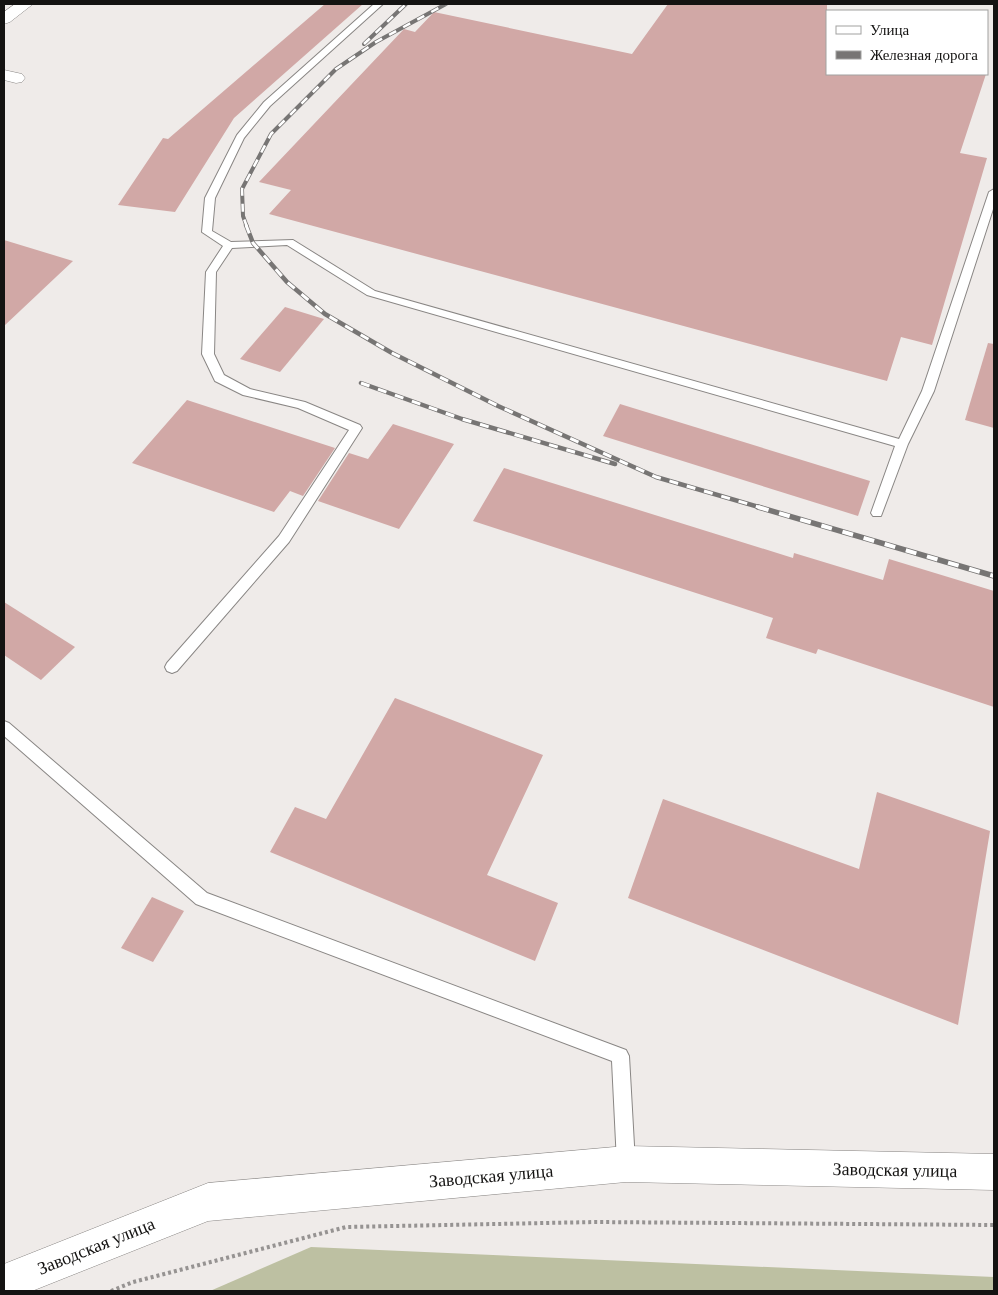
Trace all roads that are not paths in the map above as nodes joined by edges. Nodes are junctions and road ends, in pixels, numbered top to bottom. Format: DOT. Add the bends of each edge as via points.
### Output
graph roads {
  1 [pos="25,4"];
  2 [pos="379,4"];
  3 [pos="4,19"];
  4 [pos="994,192"];
  5 [pos="229,245"];
  6 [pos="902,444"];
  7 [pos="877,513"];
  8 [pos="172,667"];
  9 [pos="4,727"];
  10 [pos="626,1164"];
  11 [pos="994,1172"];
  12 [pos="4,1283"];
  1 -- 3 [label="street"];
  2 -- 5 [label="lane" via="267,104 240,137 210,198 207,232"];
  4 -- 6 [label="lane" via="928,391"];
  5 -- 6 [label="lane" via="289,242 371,294"];
  5 -- 8 [label="lane" via="211,272 208,354 219,378 247,392 300,405 356,428 284,539"];
  6 -- 7 [label="lane"];
  9 -- 10 [label="lane" via="202,899 620,1056"];
  10 -- 11 [label="street, Заводская улица"];
  10 -- 12 [label="street, Заводская улица" via="208,1202"];
}
